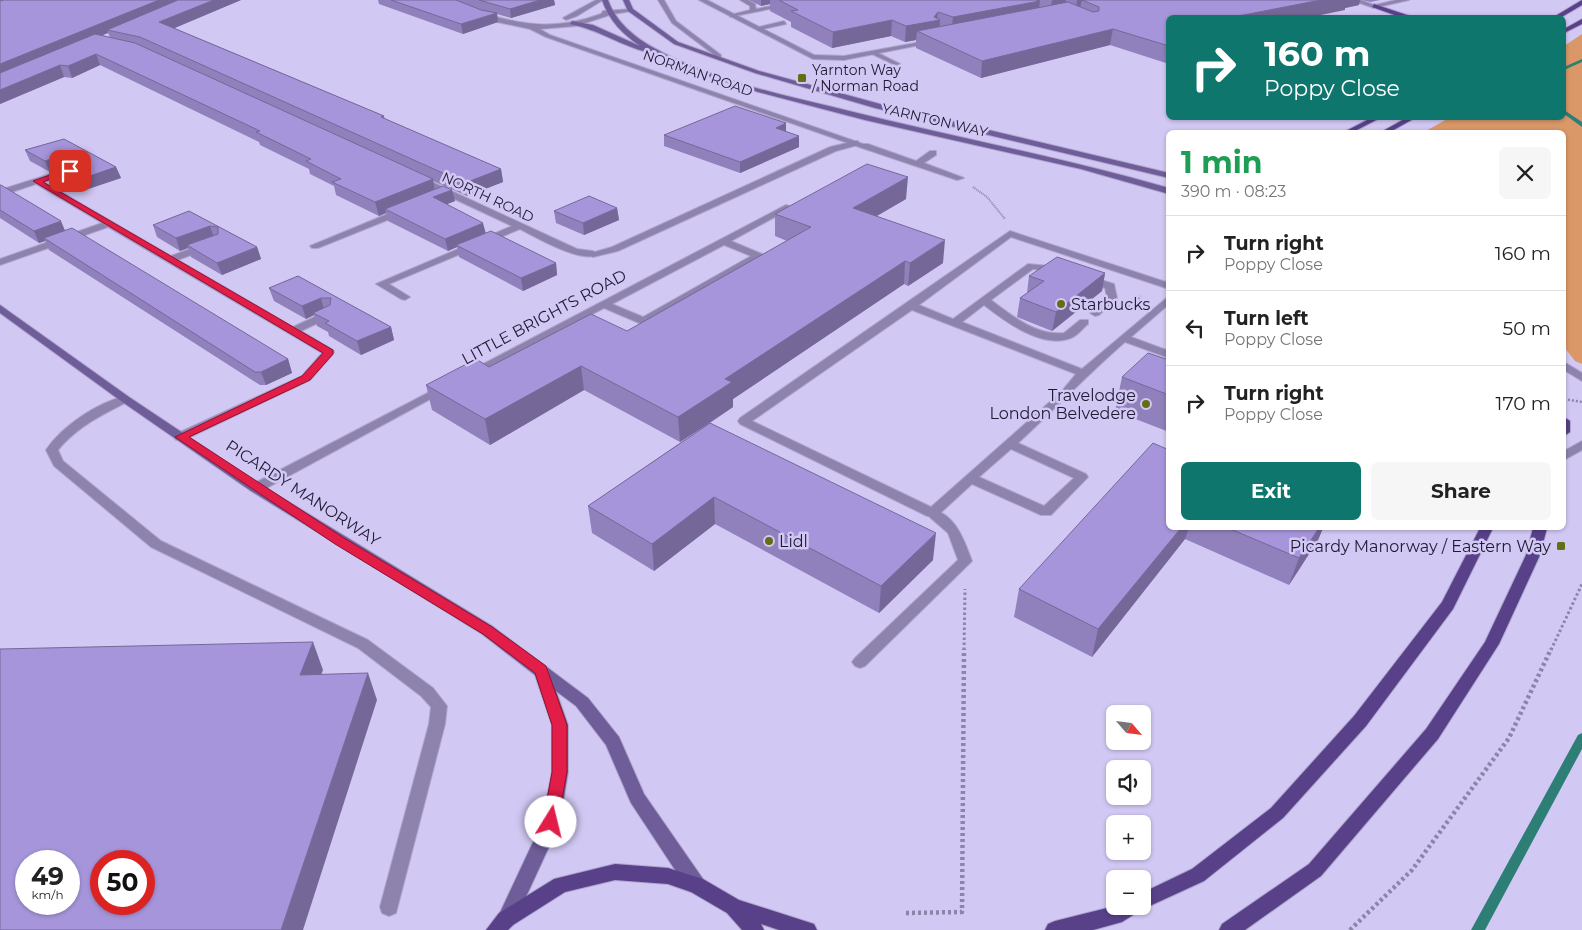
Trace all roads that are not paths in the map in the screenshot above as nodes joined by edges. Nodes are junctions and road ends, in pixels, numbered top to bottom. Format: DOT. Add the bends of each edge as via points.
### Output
graph roads {
  1 [pos="600,0"];
  2 [pos="605,0"];
  3 [pos="626,0"];
  4 [pos="661,0"];
  5 [pos="702,0"];
  6 [pos="743,0"];
  7 [pos="812,0"];
  8 [pos="1354,0"];
  9 [pos="1406,0"];
  10 [pos="1582,2"];
  11 [pos="1374,6"];
  12 [pos="630,10"];
  13 [pos="753,11"];
  14 [pos="475,12"];
  15 [pos="610,13"];
  16 [pos="575,15"];
  17 [pos="1402,15"];
  18 [pos="1560,15"];
  19 [pos="732,16"];
  20 [pos="1582,21"];
  21 [pos="572,23"];
  22 [pos="784,23"];
  23 [pos="533,28"];
  24 [pos="758,28"];
  25 [pos="1566,30"];
  26 [pos="941,40"];
  27 [pos="874,53"];
  28 [pos="660,54"];
  29 [pos="719,56"];
  30 [pos="897,64"];
  31 [pos="1372,120"];
  32 [pos="1407,120"];
  33 [pos="1352,130"];
  34 [pos="1389,130"];
  35 [pos="855,143"];
  36 [pos="933,153"];
  37 [pos="918,163"];
  38 [pos="86,166"];
  39 [pos="1166,175"];
  40 [pos="413,176"];
  41 [pos="960,178"];
  42 [pos="37,181"];
  43 [pos="1166,190"];
  44 [pos="449,192"];
  45 [pos="0,193"];
  46 [pos="431,199"];
  47 [pos="798,202"];
  48 [pos="413,206"];
  49 [pos="110,224"];
  50 [pos="520,226"];
  51 [pos="723,241"];
  52 [pos="218,242"];
  53 [pos="315,246"];
  54 [pos="171,259"];
  55 [pos="0,262"];
  56 [pos="1166,285"];
  57 [pos="405,297"];
  58 [pos="984,300"];
  59 [pos="1166,302"];
  60 [pos="604,304"];
  61 [pos="911,306"];
  62 [pos="0,308"];
  63 [pos="1094,313"];
  64 [pos="329,314"];
  65 [pos="1084,322"];
  66 [pos="954,323"];
  67 [pos="293,331"];
  68 [pos="1124,338"];
  69 [pos="1166,354"];
  70 [pos="1566,366"];
  71 [pos="1083,373"];
  72 [pos="1582,378"];
  73 [pos="125,399"];
  74 [pos="180,437"];
  75 [pos="1010,444"];
  76 [pos="1582,445"];
  77 [pos="1566,455"];
  78 [pos="972,478"];
  79 [pos="256,488"];
  80 [pos="932,513"];
  81 [pos="1485,530"];
  82 [pos="1539,530"];
  83 [pos="860,662"];
  84 [pos="541,670"];
  85 [pos="696,885"];
  86 [pos="1151,898"];
  87 [pos="734,907"];
  88 [pos="389,908"];
  89 [pos="1117,915"];
  90 [pos="501,924"];
  91 [pos="754,930"];
  92 [pos="807,930"];
  93 [pos="1055,930"];
  94 [pos="1229,930"];
  1 -- 16 [label="street, NORMAN ROAD"];
  2 -- 15 [label="street, YARNTON WAY"];
  3 -- 12 [label="street"];
  4 -- 29 [label="street" via="674,22"];
  5 -- 19 [label="street"];
  6 -- 13 [label="street" via="753,5"];
  7 -- 13 [label="street"];
  8 -- 11 [label="street"];
  9 -- 11 [label="street"];
  10 -- 18 [label="main road"];
  11 -- 17 [label="main road"];
  12 -- 15 [label="street, NORMAN ROAD"];
  12 -- 29 [label="street, YARNTON WAY" via="676,42"];
  13 -- 19 [label="street"];
  14 -- 23 [label="street, NORMAN ROAD" via="510,25"];
  15 -- 16 [label="street, NORMAN ROAD"];
  15 -- 21 [label="street, NORMAN ROAD"];
  15 -- 28 [label="street, YARNTON WAY" via="629,34"];
  16 -- 23 [label="street, NORMAN ROAD"];
  19 -- 24 [label="street"];
  20 -- 25 [label="main road"];
  21 -- 23 [label="street, NORMAN ROAD"];
  21 -- 28 [label="street" via="601,28 625,43"];
  22 -- 24 [label="street"];
  23 -- 35 [label="street, NORMAN ROAD"];
  24 -- 27 [label="street" via="813,57 844,58"];
  26 -- 27 [label="street"];
  27 -- 30 [label="street"];
  28 -- 43 [label="street, YARNTON WAY" via="720,78 803,102"];
  29 -- 39 [label="street, YARNTON WAY" via="757,72 878,106"];
  31 -- 33 [label="main road"];
  32 -- 34 [label="main road"];
  35 -- 37 [label="street, NORMAN ROAD"];
  35 -- 50 [label="street, NORTH ROAD" via="834,149 615,249 593,254 575,252"];
  36 -- 37 [label="street"];
  37 -- 41 [label="street, NORMAN ROAD"];
  38 -- 42 [label="street"];
  40 -- 44 [label="street, NORTH ROAD"];
  42 -- 45 [label="street"];
  42 -- 49 [label="street"];
  44 -- 46 [label="street"];
  44 -- 50 [label="street, NORTH ROAD"];
  47 -- 51 [label="street, LITTLE BRIGHTS ROAD"];
  48 -- 53 [label="street"];
  49 -- 54 [label="street"];
  49 -- 55 [label="street"];
  50 -- 57 [label="street" via="381,284"];
  51 -- 60 [label="street, LITTLE BRIGHTS ROAD"];
  51 -- 60 [label="street" via="759,256 644,321"];
  52 -- 54 [label="street"];
  54 -- 67 [label="street"];
  56 -- 61 [label="street" via="1010,234"];
  58 -- 63 [label="street" via="1031,266 1075,274 1110,286 1112,298"];
  58 -- 65 [label="street" via="1008,319 1051,338 1067,336"];
  58 -- 66 [label="street"];
  59 -- 68 [label="street"];
  60 -- 79 [label="street, LITTLE BRIGHTS ROAD"];
  61 -- 66 [label="street"];
  61 -- 80 [label="street" via="744,421"];
  62 -- 73 [label="street, PICARDY MANORWAY"];
  64 -- 67 [label="street"];
  66 -- 71 [label="street"];
  67 -- 74 [label="street" via="329,352 306,378"];
  68 -- 69 [label="street"];
  68 -- 71 [label="street"];
  70 -- 72 [label="street"];
  71 -- 75 [label="street"];
  73 -- 74 [label="street, PICARDY MANORWAY"];
  73 -- 88 [label="street" via="62,434 52,450 58,463 156,544 363,644 427,692 439,706"];
  74 -- 79 [label="street, PICARDY MANORWAY"];
  75 -- 78 [label="street"];
  75 -- 78 [label="street" via="1082,477 1046,512"];
  76 -- 77 [label="street"];
  78 -- 80 [label="street"];
  79 -- 84 [label="street, PICARDY MANORWAY" via="487,630"];
  80 -- 83 [label="street" via="954,531 965,561"];
  81 -- 86 [label="main road" via="1448,605 1360,721 1277,813 1198,875"];
  82 -- 94 [label="main road" via="1532,555 1491,644 1432,734 1315,870"];
  84 -- 85 [label="street, PICARDY MANORWAY" via="582,702 613,742 637,798"];
  84 -- 90 [label="street" via="560,725 560,772 551,822"];
  85 -- 87 [label="main road"];
  85 -- 90 [label="main road" via="668,876 615,872 561,885"];
  87 -- 91 [label="main road"];
  87 -- 92 [label="main road"];
  89 -- 93 [label="main road"];
}
